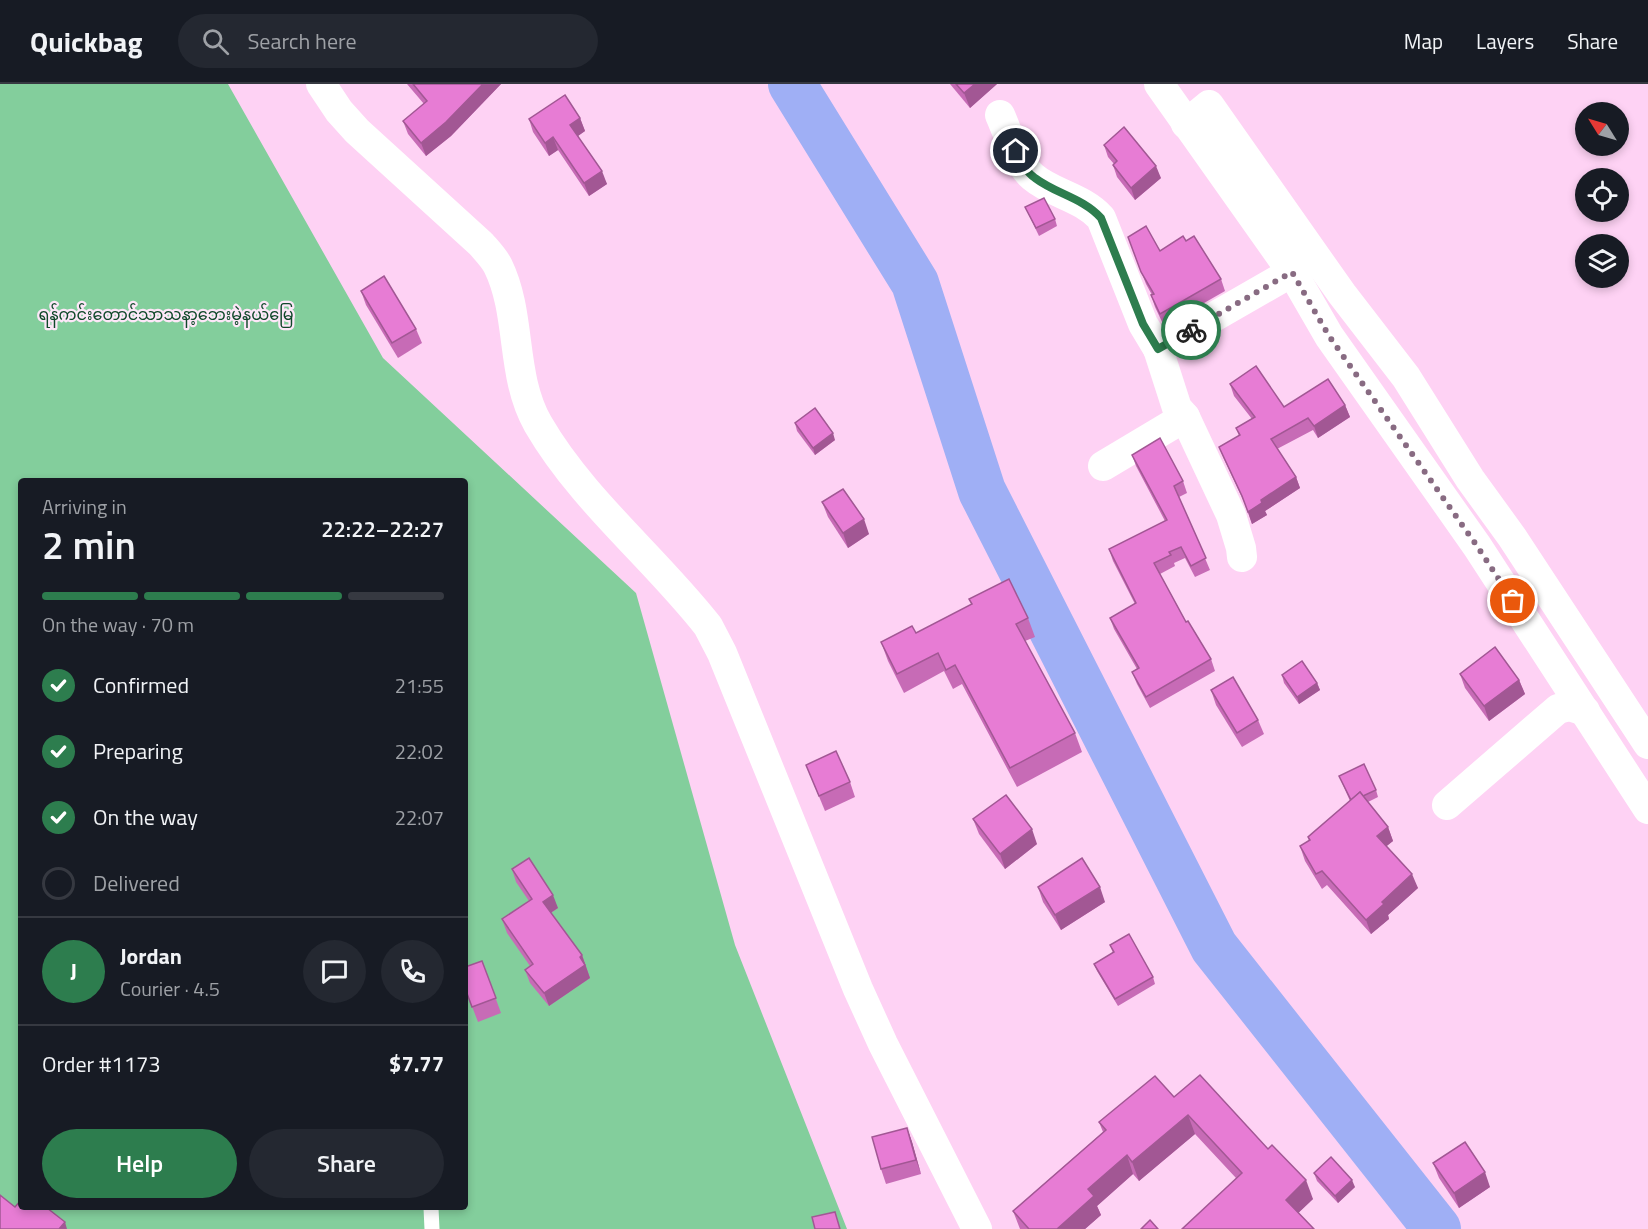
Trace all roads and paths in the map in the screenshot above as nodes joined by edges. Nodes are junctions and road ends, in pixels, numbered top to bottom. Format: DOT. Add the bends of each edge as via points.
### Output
graph roads {
  1 [pos="321,84"];
  2 [pos="1159,84"];
  3 [pos="1197,109"];
  4 [pos="1000,115"];
  5 [pos="1292,272"];
  6 [pos="1330,305"];
  7 [pos="1158,349"];
  8 [pos="1185,417"];
  9 [pos="1103,465"];
  10 [pos="1242,557"];
  11 [pos="1585,711"];
  12 [pos="1648,744"];
  13 [pos="1447,805"];
  14 [pos="1648,809"];
  15 [pos="431,1210"];
  16 [pos="432,1229"];
  17 [pos="977,1229"];
  1 -- 17 [label="street" via="357,131 481,244 497,264 512,309 521,376 537,422 567,465 708,626 858,989"];
  2 -- 3 [label="street"];
  3 -- 5 [label="street"];
  3 -- 6 [label="street"];
  4 -- 7 [label="street" via="1016,151 1034,178 1092,208 1101,218 1143,324"];
  5 -- 6 [label="street"];
  5 -- 7 [label="street"];
  6 -- 11 [label="street" via="1477,546"];
  6 -- 12 [label="street" via="1406,377"];
  7 -- 8 [label="street" via="1177,408"];
  8 -- 9 [label="street"];
  8 -- 10 [label="street" via="1231,515"];
  11 -- 13 [label="street" via="1569,706 1558,709"];
  11 -- 14 [label="street"];
  15 -- 16 [label="lane"];
}
